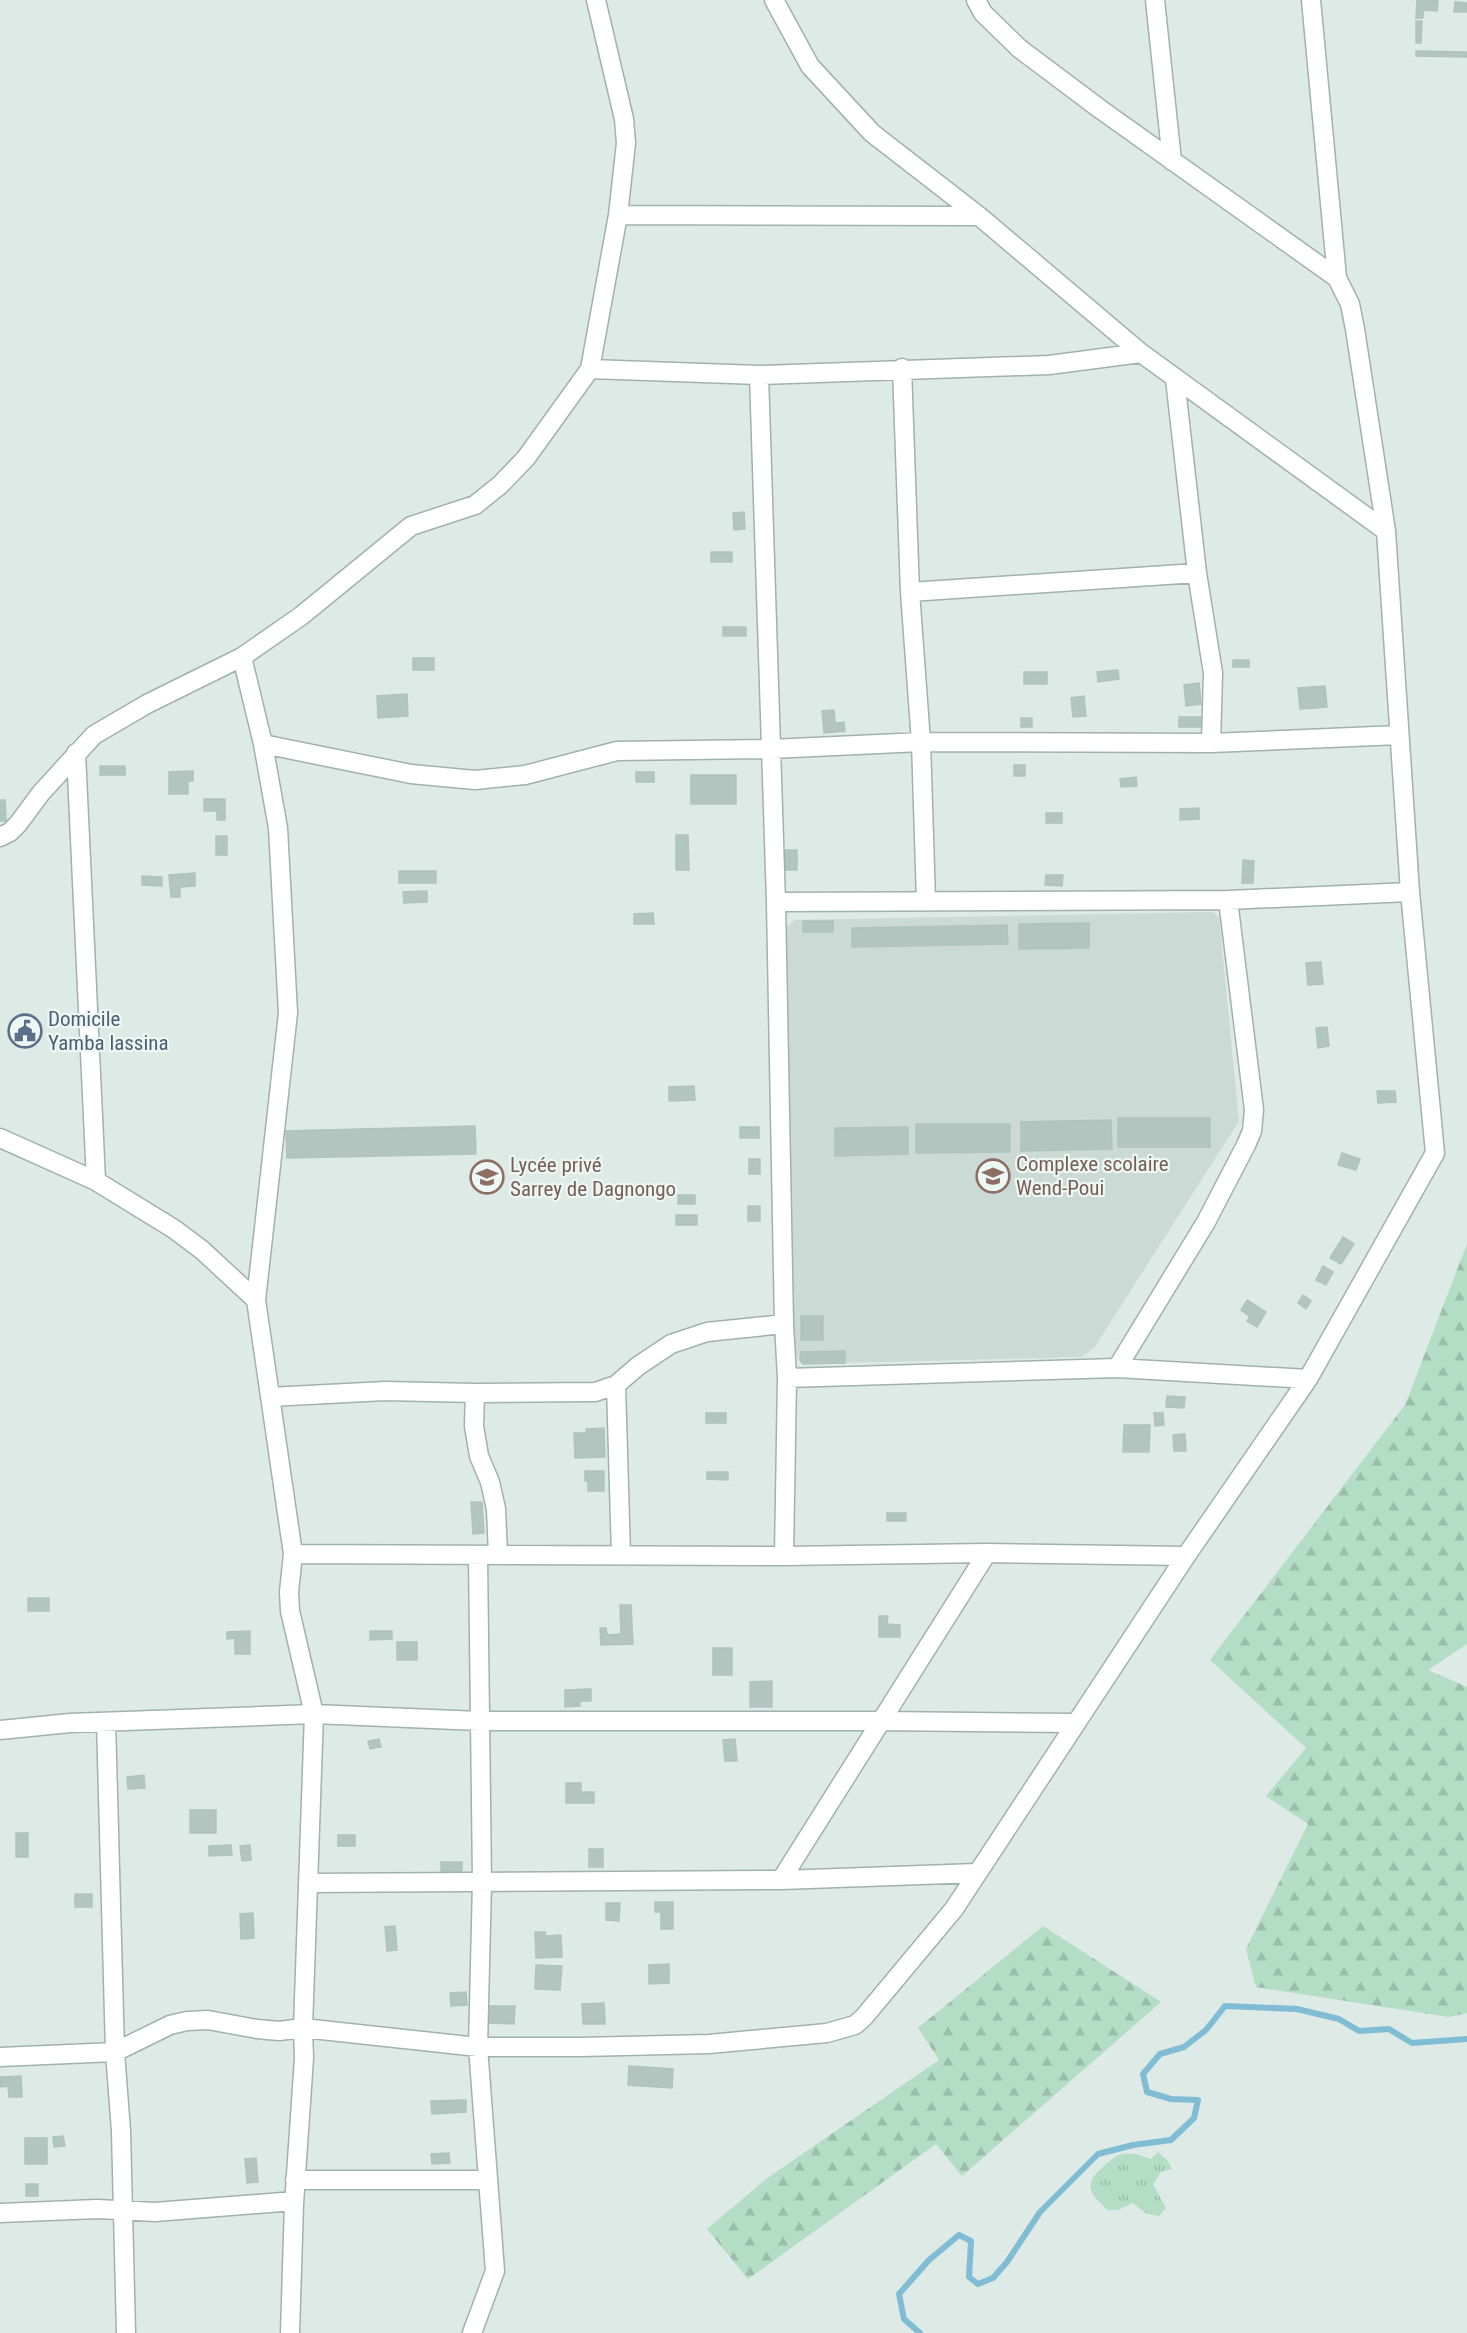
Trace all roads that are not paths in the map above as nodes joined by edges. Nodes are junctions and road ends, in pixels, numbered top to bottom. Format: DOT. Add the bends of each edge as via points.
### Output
graph roads {
  1 [pos="596,0"];
  2 [pos="774,0"];
  3 [pos="976,0"];
  4 [pos="1155,0"];
  5 [pos="1311,0"];
  6 [pos="1172,161"];
  7 [pos="618,215"];
  8 [pos="979,216"];
  9 [pos="1337,278"];
  10 [pos="1141,353"];
  11 [pos="902,368"];
  12 [pos="590,369"];
  13 [pos="759,375"];
  14 [pos="1175,379"];
  15 [pos="1386,531"];
  16 [pos="1197,573"];
  17 [pos="910,592"];
  18 [pos="242,657"];
  19 [pos="1399,735"];
  20 [pos="921,742"];
  21 [pos="1211,743"];
  22 [pos="263,744"];
  23 [pos="771,749"];
  24 [pos="76,753"];
  25 [pos="0,837"];
  26 [pos="1410,892"];
  27 [pos="1228,900"];
  28 [pos="926,901"];
  29 [pos="776,902"];
  30 [pos="0,1137"];
  31 [pos="96,1181"];
  32 [pos="256,1300"];
  33 [pos="784,1324"];
  34 [pos="1117,1368"];
  35 [pos="787,1378"];
  36 [pos="1308,1379"];
  37 [pos="616,1385"];
  38 [pos="474,1393"];
  39 [pos="270,1397"];
  40 [pos="987,1553"];
  41 [pos="293,1554"];
  42 [pos="478,1555"];
  43 [pos="498,1555"];
  44 [pos="621,1556"];
  45 [pos="784,1556"];
  46 [pos="1186,1556"];
  47 [pos="314,1714"];
  48 [pos="479,1721"];
  49 [pos="881,1721"];
  50 [pos="106,1722"];
  51 [pos="1075,1724"];
  52 [pos="0,1731"];
  53 [pos="978,1873"];
  54 [pos="781,1880"];
  55 [pos="308,1882"];
  56 [pos="482,1883"];
  57 [pos="303,2028"];
  58 [pos="478,2047"];
  59 [pos="115,2052"];
  60 [pos="0,2057"];
  61 [pos="295,2180"];
  62 [pos="487,2180"];
  63 [pos="294,2201"];
  64 [pos="123,2211"];
  65 [pos="0,2213"];
  66 [pos="126,2333"];
  67 [pos="290,2333"];
  68 [pos="472,2333"];
  1 -- 7 [label="street" via="624,119 626,142"];
  2 -- 8 [label="street" via="810,66 872,133"];
  3 -- 6 [label="street" via="983,14 1020,49"];
  4 -- 6 [label="street"];
  5 -- 9 [label="street"];
  6 -- 9 [label="street"];
  7 -- 8 [label="street"];
  7 -- 12 [label="street"];
  8 -- 10 [label="street"];
  9 -- 15 [label="street" via="1350,304 1355,329"];
  10 -- 11 [label="street" via="1049,365"];
  10 -- 14 [label="street"];
  11 -- 13 [label="street"];
  11 -- 17 [label="street"];
  12 -- 13 [label="street"];
  12 -- 18 [label="street" via="526,458 500,485 475,505 411,526 301,616"];
  13 -- 23 [label="street"];
  14 -- 15 [label="street"];
  14 -- 16 [label="street"];
  15 -- 19 [label="street"];
  16 -- 17 [label="street"];
  16 -- 21 [label="street" via="1213,673"];
  17 -- 20 [label="street"];
  18 -- 22 [label="street"];
  18 -- 24 [label="street" via="109,725"];
  19 -- 21 [label="street"];
  19 -- 26 [label="street"];
  20 -- 21 [label="street"];
  20 -- 23 [label="street"];
  20 -- 28 [label="street"];
  22 -- 23 [label="street" via="411,774 475,780 525,776 617,751"];
  22 -- 32 [label="street" via="278,828 288,1013"];
  23 -- 29 [label="street"];
  24 -- 25 [label="street" via="18,824"];
  24 -- 31 [label="street"];
  26 -- 27 [label="street"];
  26 -- 36 [label="street" via="1435,1153"];
  27 -- 28 [label="street"];
  27 -- 34 [label="street" via="1254,1110 1252,1131 1206,1222"];
  28 -- 29 [label="street"];
  29 -- 33 [label="street"];
  30 -- 31 [label="street"];
  31 -- 32 [label="street" via="174,1229"];
  32 -- 39 [label="street"];
  33 -- 35 [label="street"];
  33 -- 37 [label="street" via="707,1332 671,1344"];
  34 -- 35 [label="street"];
  34 -- 36 [label="street"];
  35 -- 45 [label="street"];
  36 -- 46 [label="street"];
  37 -- 38 [label="street" via="595,1392"];
  37 -- 44 [label="street"];
  38 -- 39 [label="street" via="385,1391"];
  38 -- 43 [label="street" via="474,1426 496,1509"];
  39 -- 41 [label="street"];
  40 -- 45 [label="street"];
  40 -- 46 [label="street"];
  40 -- 49 [label="street"];
  41 -- 42 [label="street"];
  41 -- 47 [label="street" via="290,1611"];
  42 -- 43 [label="street"];
  42 -- 48 [label="street"];
  43 -- 44 [label="street"];
  44 -- 45 [label="street"];
  46 -- 51 [label="street"];
  47 -- 48 [label="street"];
  47 -- 50 [label="street"];
  47 -- 55 [label="street"];
  48 -- 49 [label="street"];
  48 -- 56 [label="street"];
  49 -- 51 [label="street"];
  49 -- 54 [label="street"];
  50 -- 52 [label="street"];
  50 -- 59 [label="street"];
  51 -- 53 [label="street"];
  53 -- 54 [label="street"];
  53 -- 58 [label="street" via="954,1909 864,2017 844,2029 709,2044"];
  54 -- 56 [label="street"];
  55 -- 56 [label="street"];
  55 -- 57 [label="street"];
  56 -- 58 [label="street"];
  57 -- 58 [label="street"];
  57 -- 59 [label="street" via="279,2031 208,2020 187,2021 170,2025"];
  57 -- 61 [label="street"];
  58 -- 62 [label="street"];
  59 -- 60 [label="street"];
  59 -- 64 [label="street"];
  61 -- 62 [label="street"];
  61 -- 63 [label="street"];
  62 -- 68 [label="street" via="495,2271"];
  63 -- 64 [label="street"];
  63 -- 67 [label="street"];
  64 -- 65 [label="street"];
  64 -- 66 [label="street"];
}
